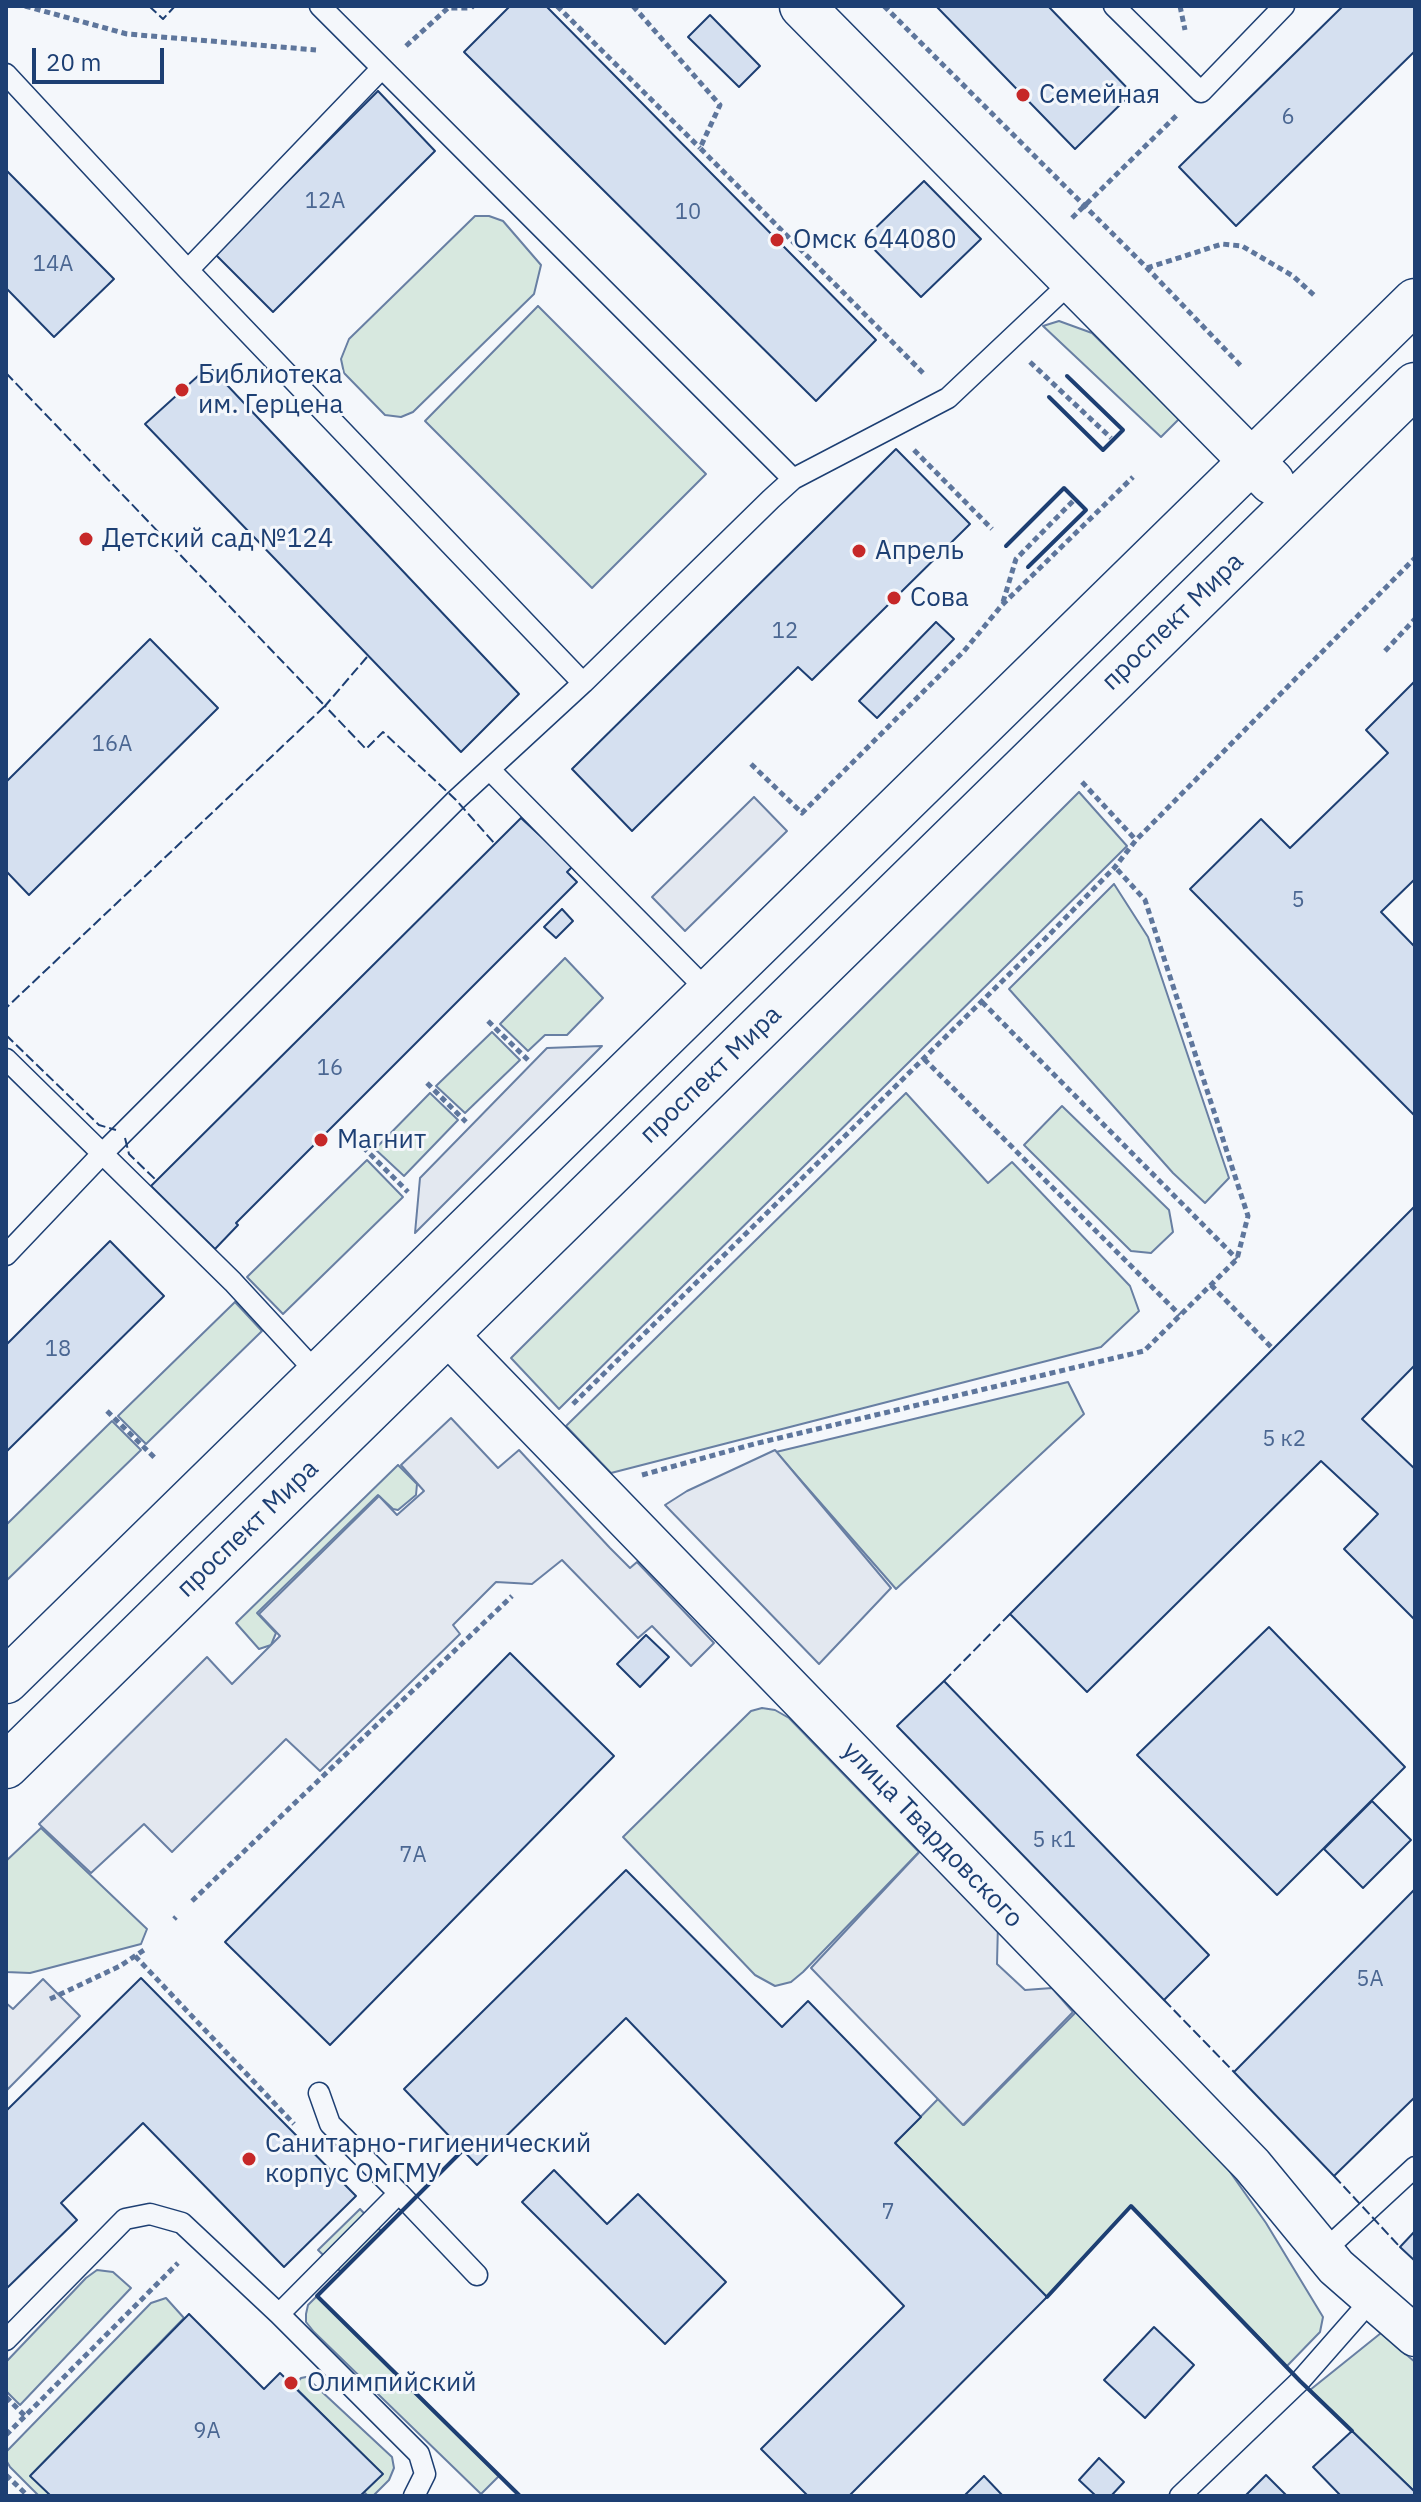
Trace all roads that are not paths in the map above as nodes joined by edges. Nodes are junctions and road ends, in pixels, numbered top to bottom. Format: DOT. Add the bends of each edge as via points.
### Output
graph roads {
  1 [pos="320,6"];
  2 [pos="802,6"];
  3 [pos="1114,6"];
  4 [pos="1284,6"];
  5 [pos="382,68"];
  6 [pos="6,74"];
  7 [pos="188,270"];
  8 [pos="1072,281"];
  9 [pos="1415,301"];
  10 [pos="1415,385"];
  11 [pos="1252,461"];
  12 [pos="793,479"];
  13 [pos="1294,504"];
  14 [pos="583,683"];
  15 [pos="490,770"];
  16 [pos="708,991"];
  17 [pos="6,1059"];
  18 [pos="102,1154"];
  19 [pos="6,1255"];
  20 [pos="447,1334"];
  21 [pos="318,1374"];
  22 [pos="6,1681"];
  23 [pos="6,1766"];
  24 [pos="319,2093"];
  25 [pos="1415,2167"];
  26 [pos="399,2193"];
  27 [pos="1324,2251"];
  28 [pos="477,2275"];
  29 [pos="1372,2299"];
  30 [pos="279,2314"];
  31 [pos="1415,2336"];
  32 [pos="6,2340"];
  33 [pos="414,2496"];
  34 [pos="1180,2496"];
  1 -- 5 [label="lane"];
  2 -- 8 [label="main road"];
  3 -- 4 [label="lane" via="1201,92"];
  5 -- 7 [label="lane"];
  5 -- 12 [label="lane"];
  6 -- 7 [label="lane"];
  7 -- 14 [label="lane"];
  8 -- 11 [label="main road"];
  8 -- 12 [label="lane" via="948,398"];
  9 -- 11 [label="main road"];
  10 -- 13 [label="main road, проспект Мира"];
  11 -- 13 [label="main road"];
  11 -- 16 [label="main road"];
  12 -- 14 [label="lane"];
  13 -- 20 [label="main road, проспект Мира"];
  14 -- 15 [label="lane"];
  15 -- 16 [label="lane"];
  15 -- 18 [label="lane"];
  16 -- 21 [label="main road"];
  17 -- 18 [label="lane"];
  18 -- 19 [label="lane"];
  18 -- 21 [label="lane"];
  20 -- 23 [label="main road, проспект Мира"];
  20 -- 27 [label="street, улица Твардовского" via="1252,2165"];
  21 -- 22 [label="main road"];
  24 -- 26 [label="lane" via="330,2124"];
  25 -- 27 [label="lane"];
  26 -- 28 [label="lane"];
  26 -- 30 [label="lane"];
  27 -- 29 [label="street, улица Твардовского"];
  29 -- 31 [label="street, улица Твардовского"];
  29 -- 34 [label="lane" via="1300,2381"];
  30 -- 32 [label="lane" via="182,2223 150,2214 125,2219"];
  30 -- 33 [label="lane" via="419,2454 425,2474"];
}
